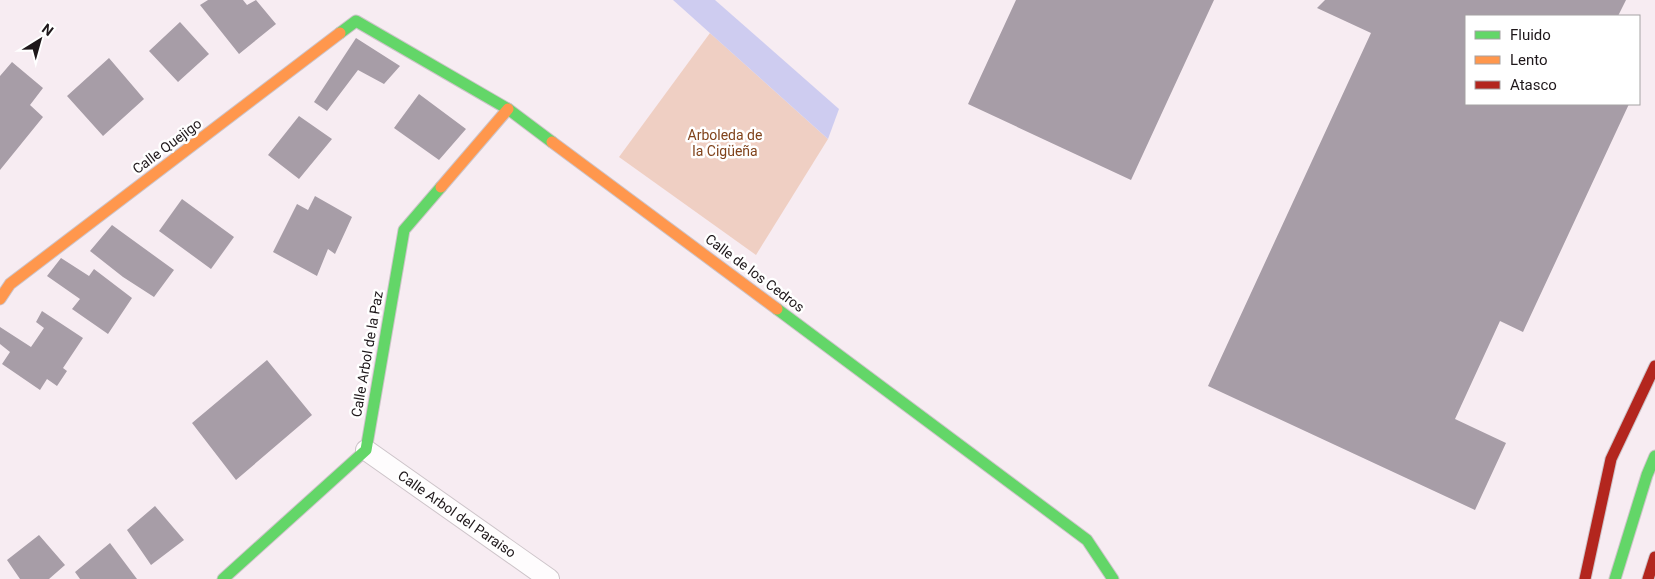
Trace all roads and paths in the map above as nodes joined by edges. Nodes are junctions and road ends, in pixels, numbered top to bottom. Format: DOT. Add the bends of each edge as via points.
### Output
graph roads {
  1 [pos="356,22"];
  2 [pos="508,109"];
  3 [pos="0,299"];
  4 [pos="1655,366"];
  5 [pos="366,450"];
  6 [pos="1655,456"];
  7 [pos="1655,557"];
  8 [pos="223,579"];
  9 [pos="549,579"];
  10 [pos="1113,579"];
  11 [pos="1584,579"];
  12 [pos="1614,579"];
  13 [pos="1648,579"];
  1 -- 2 [label="main road, Calle de los Cedros"];
  1 -- 3 [label="main road, Calle Quejigo" via="10,284"];
  2 -- 5 [label="main road, Calle Arbol de la Paz" via="404,230"];
  2 -- 10 [label="main road, Calle de los Cedros" via="1088,540"];
  4 -- 11 [label="main road" via="1612,459"];
  5 -- 8 [label="main road"];
  5 -- 9 [label="street, Calle Arbol del Paraiso"];
  6 -- 12 [label="main road"];
  7 -- 13 [label="main road"];
}
